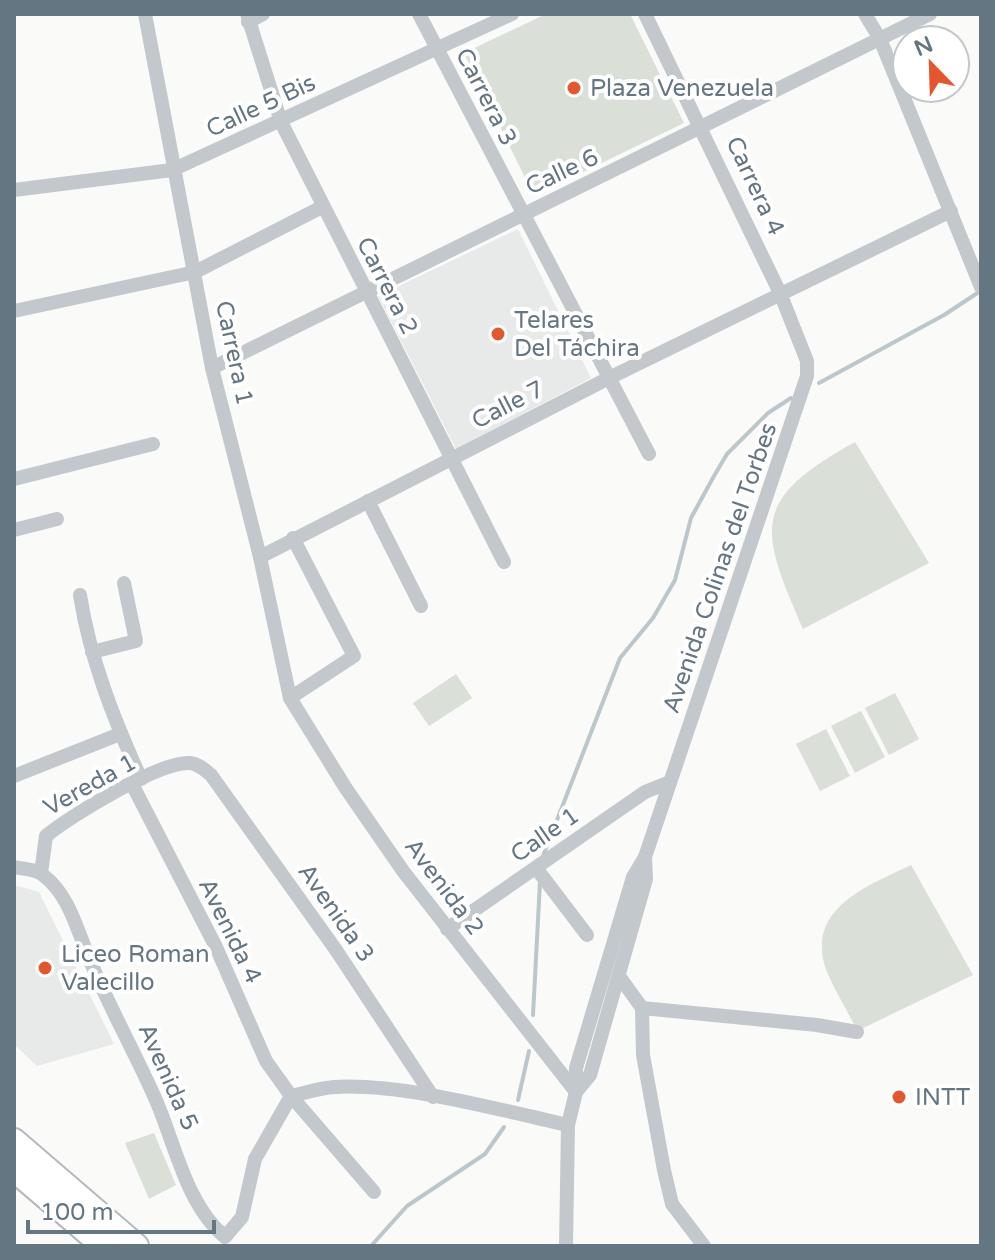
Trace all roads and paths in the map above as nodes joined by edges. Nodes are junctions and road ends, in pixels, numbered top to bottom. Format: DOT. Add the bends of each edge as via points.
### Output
graph roads {
  1 [pos="145,14"];
  2 [pos="263,14"];
  3 [pos="419,14"];
  4 [pos="512,14"];
  5 [pos="645,14"];
  6 [pos="865,14"];
  7 [pos="930,14"];
  8 [pos="248,18"];
  9 [pos="880,39"];
  10 [pos="438,51"];
  11 [pos="281,122"];
  12 [pos="703,129"];
  13 [pos="172,170"];
  14 [pos="14,190"];
  15 [pos="322,207"];
  16 [pos="951,211"];
  17 [pos="523,215"];
  18 [pos="195,272"];
  19 [pos="981,287"];
  20 [pos="365,292"];
  21 [pos="780,293"];
  22 [pos="14,311"];
  23 [pos="212,368"];
  24 [pos="607,379"];
  25 [pos="153,444"];
  26 [pos="649,454"];
  27 [pos="451,459"];
  28 [pos="14,479"];
  29 [pos="368,501"];
  30 [pos="57,519"];
  31 [pos="14,530"];
  32 [pos="293,538"];
  33 [pos="260,557"];
  34 [pos="504,562"];
  35 [pos="124,583"];
  36 [pos="80,595"];
  37 [pos="421,606"];
  38 [pos="92,652"];
  39 [pos="290,698"];
  40 [pos="120,734"];
  41 [pos="192,763"];
  42 [pos="14,776"];
  43 [pos="136,781"];
  44 [pos="670,782"];
  45 [pos="645,857"];
  46 [pos="14,867"];
  47 [pos="536,868"];
  48 [pos="41,873"];
  49 [pos="447,929"];
  50 [pos="587,935"];
  51 [pos="619,976"];
  52 [pos="642,1008"];
  53 [pos="857,1032"];
  54 [pos="576,1092"];
  55 [pos="291,1096"];
  56 [pos="433,1097"];
  57 [pos="568,1125"];
  58 [pos="14,1141"];
  59 [pos="14,1169"];
  60 [pos="374,1192"];
  61 [pos="104,1246"];
  62 [pos="136,1246"];
  63 [pos="566,1246"];
  64 [pos="704,1246"];
  1 -- 13 [label="street, Carrera 1"];
  2 -- 8 [label="street"];
  3 -- 10 [label="street, Carrera 3"];
  4 -- 10 [label="street, Calle 5 Bis"];
  5 -- 12 [label="street, Carrera 4"];
  6 -- 9 [label="street"];
  7 -- 9 [label="street, Calle 6"];
  8 -- 11 [label="street, Carrera 2"];
  9 -- 12 [label="street, Calle 6"];
  9 -- 16 [label="street"];
  10 -- 11 [label="street, Calle 5 Bis"];
  10 -- 17 [label="street, Carrera 3"];
  11 -- 13 [label="street, Calle 5 Bis"];
  11 -- 15 [label="street, Carrera 2"];
  12 -- 17 [label="street, Calle 6"];
  12 -- 21 [label="street, Carrera 4"];
  13 -- 14 [label="street, Calle 5 Bis"];
  13 -- 18 [label="street, Carrera 1"];
  15 -- 18 [label="street"];
  15 -- 20 [label="street, Carrera 2"];
  16 -- 19 [label="street"];
  16 -- 21 [label="street, Calle 7"];
  17 -- 20 [label="street, Calle 6"];
  17 -- 24 [label="street, Carrera 3"];
  18 -- 22 [label="street"];
  18 -- 23 [label="street, Carrera 1"];
  20 -- 23 [label="street, Calle 6"];
  20 -- 27 [label="street, Carrera 2"];
  21 -- 24 [label="street, Calle 7"];
  21 -- 44 [label="street, Avenida Colinas del Torbes" via="807,361 807,376"];
  23 -- 33 [label="street, Carrera 1"];
  24 -- 26 [label="street, Carrera 3"];
  24 -- 27 [label="street, Calle 7"];
  25 -- 28 [label="street"];
  27 -- 29 [label="street, Calle 7"];
  27 -- 34 [label="street, Carrera 2"];
  29 -- 32 [label="street, Calle 7"];
  29 -- 37 [label="street"];
  30 -- 31 [label="street"];
  32 -- 33 [label="street, Calle 7"];
  32 -- 39 [label="street" via="354,656"];
  33 -- 39 [label="street, Carrera 1"];
  35 -- 38 [label="street" via="136,641"];
  36 -- 38 [label="street, Avenida 4"];
  38 -- 40 [label="street, Avenida 4"];
  39 -- 49 [label="street, Avenida 2" via="345,787"];
  40 -- 42 [label="street"];
  40 -- 43 [label="street, Avenida 4"];
  41 -- 43 [label="street, Vereda 1"];
  41 -- 56 [label="street, Avenida 3" via="211,775"];
  43 -- 48 [label="street, Vereda 1" via="46,836"];
  43 -- 55 [label="street, Avenida 4" via="266,1061"];
  44 -- 45 [label="street, Avenida Colinas del Torbes"];
  44 -- 47 [label="street, Calle 1" via="645,792"];
  45 -- 51 [label="street, Avenida Colinas del Torbes" via="646,879"];
  45 -- 54 [label="street, Avenida Colinas del Torbes" via="633,877 576,1068"];
  46 -- 48 [label="street"];
  47 -- 49 [label="street, Calle 1"];
  47 -- 50 [label="street"];
  48 -- 55 [label="street, Avenida 5" via="70,911 197,1202 209,1224 225,1237 242,1217 255,1159"];
  49 -- 54 [label="street, Avenida 2"];
  51 -- 52 [label="street"];
  51 -- 54 [label="street, Avenida Colinas del Torbes" via="590,1075"];
  52 -- 53 [label="street"];
  52 -- 64 [label="street" via="643,1055 666,1182 672,1204"];
  54 -- 57 [label="street, Avenida Colinas del Torbes"];
  55 -- 56 [label="street" via="362,1087"];
  55 -- 60 [label="street, Avenida 4"];
  56 -- 57 [label="street"];
  57 -- 63 [label="street, Avenida Colinas del Torbes"];
  58 -- 62 [label="highway"];
  59 -- 61 [label="highway"];
}
